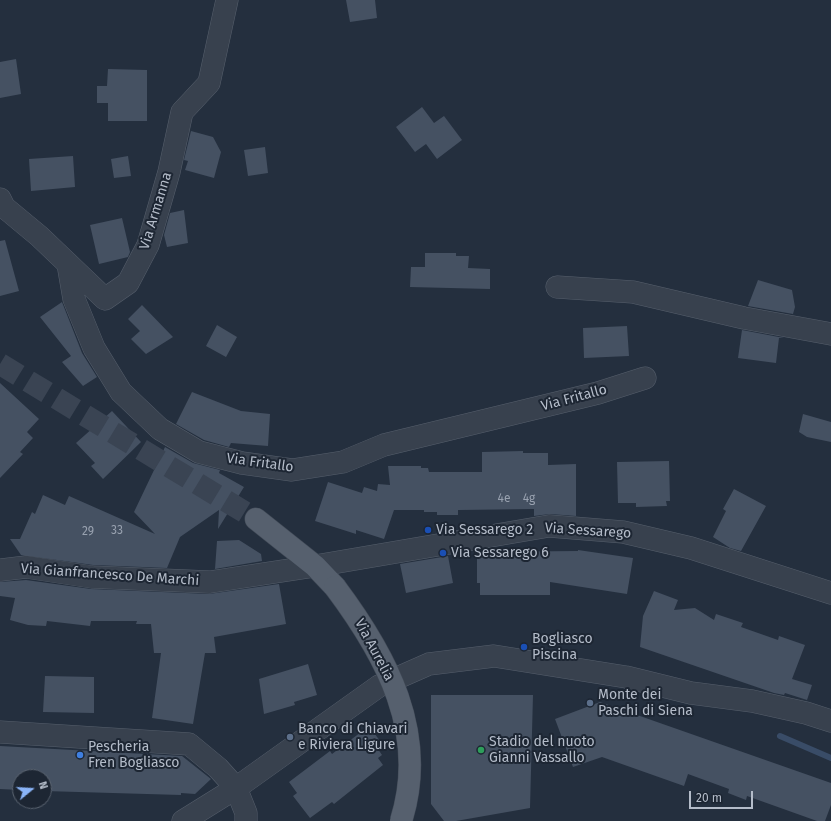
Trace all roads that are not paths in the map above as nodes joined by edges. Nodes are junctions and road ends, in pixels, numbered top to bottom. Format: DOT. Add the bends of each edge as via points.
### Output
graph roads {
  1 [pos="227,0"];
  2 [pos="0,199"];
  3 [pos="68,264"];
  4 [pos="557,287"];
  5 [pos="831,334"];
  6 [pos="645,378"];
  7 [pos="256,519"];
  8 [pos="315,566"];
  9 [pos="0,570"];
  10 [pos="831,593"];
  11 [pos="831,721"];
  12 [pos="0,732"];
  13 [pos="236,788"];
  14 [pos="183,821"];
  15 [pos="246,821"];
  16 [pos="401,821"];
  1 -- 3 [label="street, Via Armanna" via="209,83 182,112 169,172 148,245 128,283 105,299"];
  2 -- 3 [label="street, Via Armanna" via="4,207"];
  3 -- 6 [label="street, Via Fritallo" via="74,299 94,348 121,392 160,429 199,452 242,463 292,470 343,462 384,445 598,393"];
  4 -- 5 [label="street" via="633,292 744,318"];
  7 -- 8 [label="main road, Via Aurelia"];
  8 -- 9 [label="street, Via Gianfrancesco De Marchi" via="210,582 92,577 26,567"];
  8 -- 10 [label="street, Via Sessarego" via="549,526 623,532 691,548"];
  8 -- 16 [label="main road, Via Aurelia, bridge" via="354,613 380,656 402,708 410,755 405,808"];
  11 -- 13 [label="street" via="752,701 691,693 626,677 494,656 429,664 379,686"];
  12 -- 13 [label="street" via="189,744 218,768"];
  13 -- 14 [label="street"];
  13 -- 15 [label="street" via="246,813"];
}
